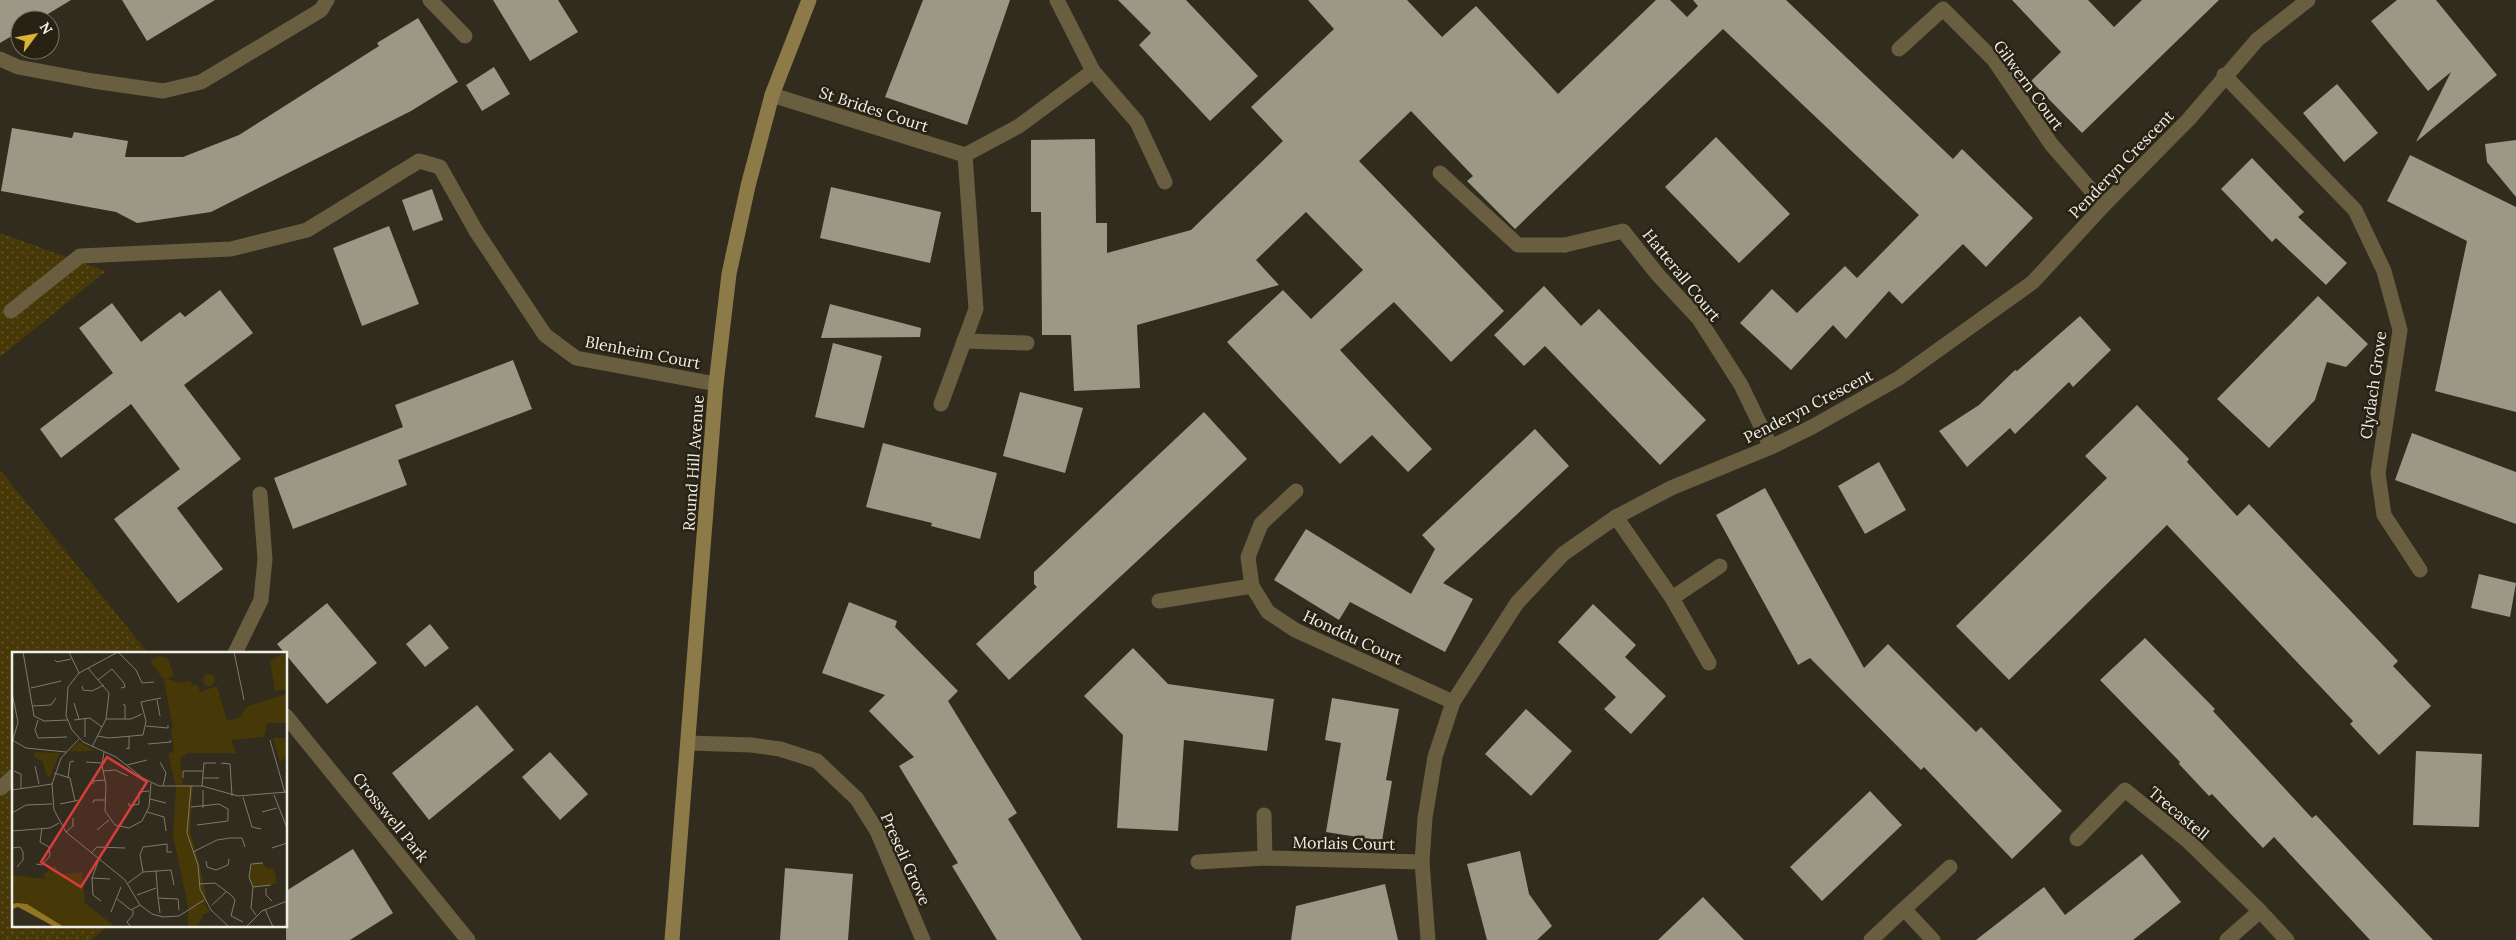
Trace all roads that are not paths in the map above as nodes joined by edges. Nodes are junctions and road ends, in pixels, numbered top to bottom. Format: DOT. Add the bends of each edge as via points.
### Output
graph roads {
  1 [pos="327,0"];
  2 [pos="430,0"];
  3 [pos="809,0"];
  4 [pos="1057,0"];
  5 [pos="2308,0"];
  6 [pos="466,36"];
  7 [pos="1899,49"];
  8 [pos="0,59"];
  9 [pos="1093,72"];
  10 [pos="2224,75"];
  11 [pos="772,95"];
  12 [pos="965,154"];
  13 [pos="1440,173"];
  14 [pos="1165,182"];
  15 [pos="2104,205"];
  16 [pos="11,311"];
  17 [pos="964,341"];
  18 [pos="1026,343"];
  19 [pos="716,384"];
  20 [pos="941,404"];
  21 [pos="1771,447"];
  22 [pos="1296,491"];
  23 [pos="260,494"];
  24 [pos="1616,516"];
  25 [pos="1720,566"];
  26 [pos="2420,570"];
  27 [pos="1252,586"];
  28 [pos="1672,598"];
  29 [pos="1159,601"];
  30 [pos="234,652"];
  31 [pos="1709,662"];
  32 [pos="1453,702"];
  33 [pos="288,718"];
  34 [pos="689,744"];
  35 [pos="12,778"];
  36 [pos="1,788"];
  37 [pos="1264,815"];
  38 [pos="2077,839"];
  39 [pos="1264,858"];
  40 [pos="1198,862"];
  41 [pos="1422,862"];
  42 [pos="1950,867"];
  43 [pos="1904,909"];
  44 [pos="2260,911"];
  45 [pos="468,940"];
  46 [pos="672,940"];
  47 [pos="923,940"];
  48 [pos="1428,940"];
  49 [pos="1871,940"];
  50 [pos="1933,940"];
  51 [pos="2227,940"];
  52 [pos="2287,940"];
  1 -- 8 [label="street" via="321,10 201,82 163,92 18,67"];
  2 -- 6 [label="street"];
  3 -- 11 [label="street, Round Hill Avenue"];
  4 -- 9 [label="street"];
  5 -- 10 [label="street, Penderyn Crescent" via="2257,40"];
  7 -- 15 [label="street, Gilwern Court" via="1943,9 1994,60 2051,144"];
  9 -- 12 [label="street" via="1019,126"];
  9 -- 14 [label="street" via="1137,122"];
  10 -- 15 [label="street, Penderyn Crescent" via="2189,119"];
  10 -- 26 [label="street, Clydach Grove" via="2355,210 2384,270 2400,330 2378,473 2384,515"];
  11 -- 12 [label="street, St Brides Court"];
  11 -- 19 [label="street, Round Hill Avenue" via="748,186 730,274"];
  12 -- 17 [label="street" via="976,309"];
  13 -- 21 [label="street, Hatterall Court" via="1518,245 1565,245 1623,231 1699,319 1741,385"];
  15 -- 21 [label="street, Penderyn Crescent" via="2033,282 1972,328 1899,378"];
  16 -- 19 [label="street, Blenheim Court" via="80,256 231,249 307,230 418,162 440,167 476,230 545,336 576,358"];
  17 -- 18 [label="street"];
  17 -- 20 [label="street"];
  19 -- 34 [label="street, Round Hill Avenue"];
  21 -- 24 [label="street, Penderyn Crescent" via="1671,488"];
  22 -- 27 [label="street, Honddu Court" via="1261,524 1248,558"];
  23 -- 30 [label="street" via="265,559 261,600"];
  24 -- 28 [label="street"];
  24 -- 32 [label="street, Penderyn Crescent" via="1563,554 1517,603"];
  25 -- 28 [label="street"];
  27 -- 29 [label="street"];
  27 -- 32 [label="street, Honddu Court" via="1268,612 1295,630"];
  28 -- 31 [label="street"];
  32 -- 41 [label="street, Penderyn Crescent" via="1435,757"];
  33 -- 45 [label="street, Crosswell Park"];
  34 -- 46 [label="street, Round Hill Avenue"];
  34 -- 47 [label="street, Preseli Grove" via="752,745 780,749 818,761 857,799 877,831"];
  35 -- 36 [label="street"];
  37 -- 39 [label="street"];
  38 -- 44 [label="street, Trecastell" via="2125,790 2189,842"];
  39 -- 40 [label="street, Morlais Court"];
  39 -- 41 [label="street, Morlais Court"];
  41 -- 48 [label="street, Penderyn Crescent"];
  42 -- 43 [label="street"];
  43 -- 49 [label="street"];
  43 -- 50 [label="street"];
  44 -- 51 [label="street"];
  44 -- 52 [label="street, Trecastell"];
}
